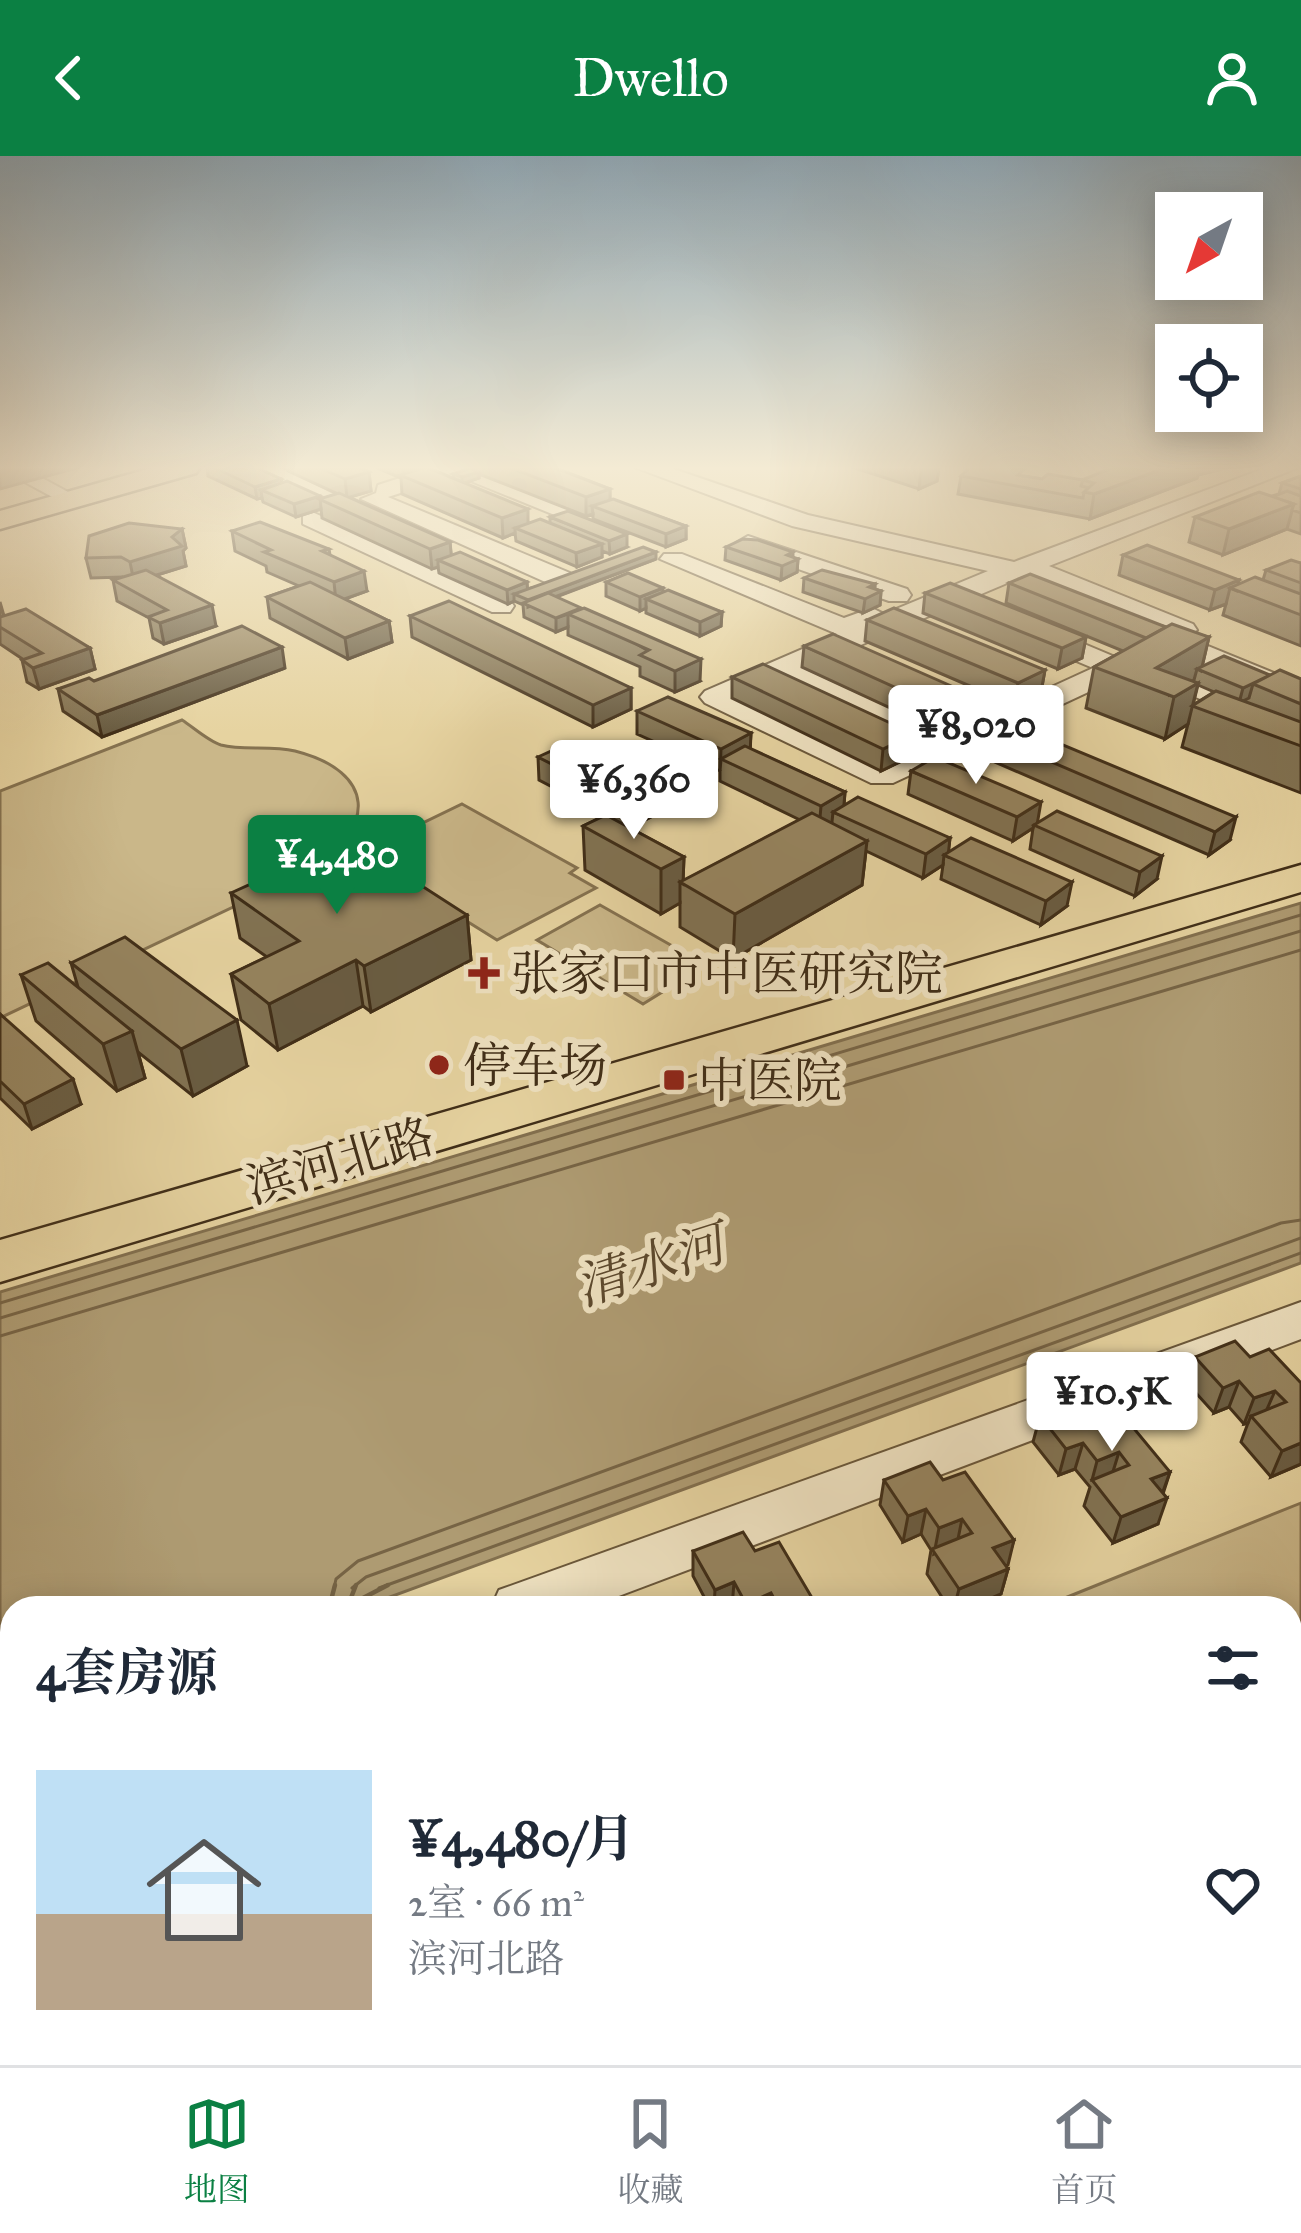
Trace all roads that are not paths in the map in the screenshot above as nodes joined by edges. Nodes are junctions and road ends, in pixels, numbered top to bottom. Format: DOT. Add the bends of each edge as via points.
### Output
graph roads {
  1 [pos="392,556"];
  2 [pos="476,556"];
  3 [pos="511,556"];
  4 [pos="705,556"];
  5 [pos="789,556"];
  6 [pos="852,556"];
  7 [pos="952,556"];
  8 [pos="1053,556"];
  9 [pos="825,569"];
  10 [pos="1016,570"];
  11 [pos="429,573"];
  12 [pos="953,590"];
  13 [pos="526,592"];
  14 [pos="767,597"];
  15 [pos="501,606"];
  16 [pos="908,607"];
  17 [pos="947,634"];
  18 [pos="845,641"];
  19 [pos="887,660"];
  20 [pos="1134,662"];
  21 [pos="781,669"];
  22 [pos="1032,669"];
  23 [pos="1301,678"];
  24 [pos="1193,686"];
  25 [pos="1075,687"];
  26 [pos="1301,694"];
  27 [pos="970,697"];
  28 [pos="1012,716"];
  29 [pos="1301,731"];
  30 [pos="946,746"];
  31 [pos="1301,859"];
  32 [pos="1301,878"];
  33 [pos="0,1238"];
  34 [pos="0,1261"];
  35 [pos="1301,1320"];
  36 [pos="553,1596"];
  1 -- 11 [label="street"];
  2 -- 11 [label="street"];
  3 -- 13 [label="street" via="570,576"];
  4 -- 14 [label="street" via="683,563"];
  5 -- 9 [label="street"];
  6 -- 9 [label="street"];
  7 -- 10 [label="street"];
  8 -- 10 [label="street"];
  9 -- 14 [label="street"];
  9 -- 16 [label="street"];
  10 -- 12 [label="street"];
  10 -- 23 [label="street"];
  10 -- 26 [label="street"];
  11 -- 15 [label="street"];
  12 -- 16 [label="street"];
  12 -- 20 [label="street"];
  12 -- 25 [label="street" via="1000,619 1118,668"];
  14 -- 16 [label="street" via="844,628"];
  16 -- 17 [label="street"];
  16 -- 18 [label="street"];
  18 -- 19 [label="street"];
  18 -- 21 [label="street"];
  21 -- 30 [label="street"];
  21 -- 30 [label="street" via="715,697 882,776"];
  22 -- 25 [label="street"];
  24 -- 29 [label="street"];
  25 -- 28 [label="street"];
  27 -- 28 [label="street"];
  28 -- 30 [label="street"];
  31 -- 33 [label="main road, 滨河北路"];
  32 -- 34 [label="main road, 滨河北路"];
  35 -- 36 [label="street"];
}
